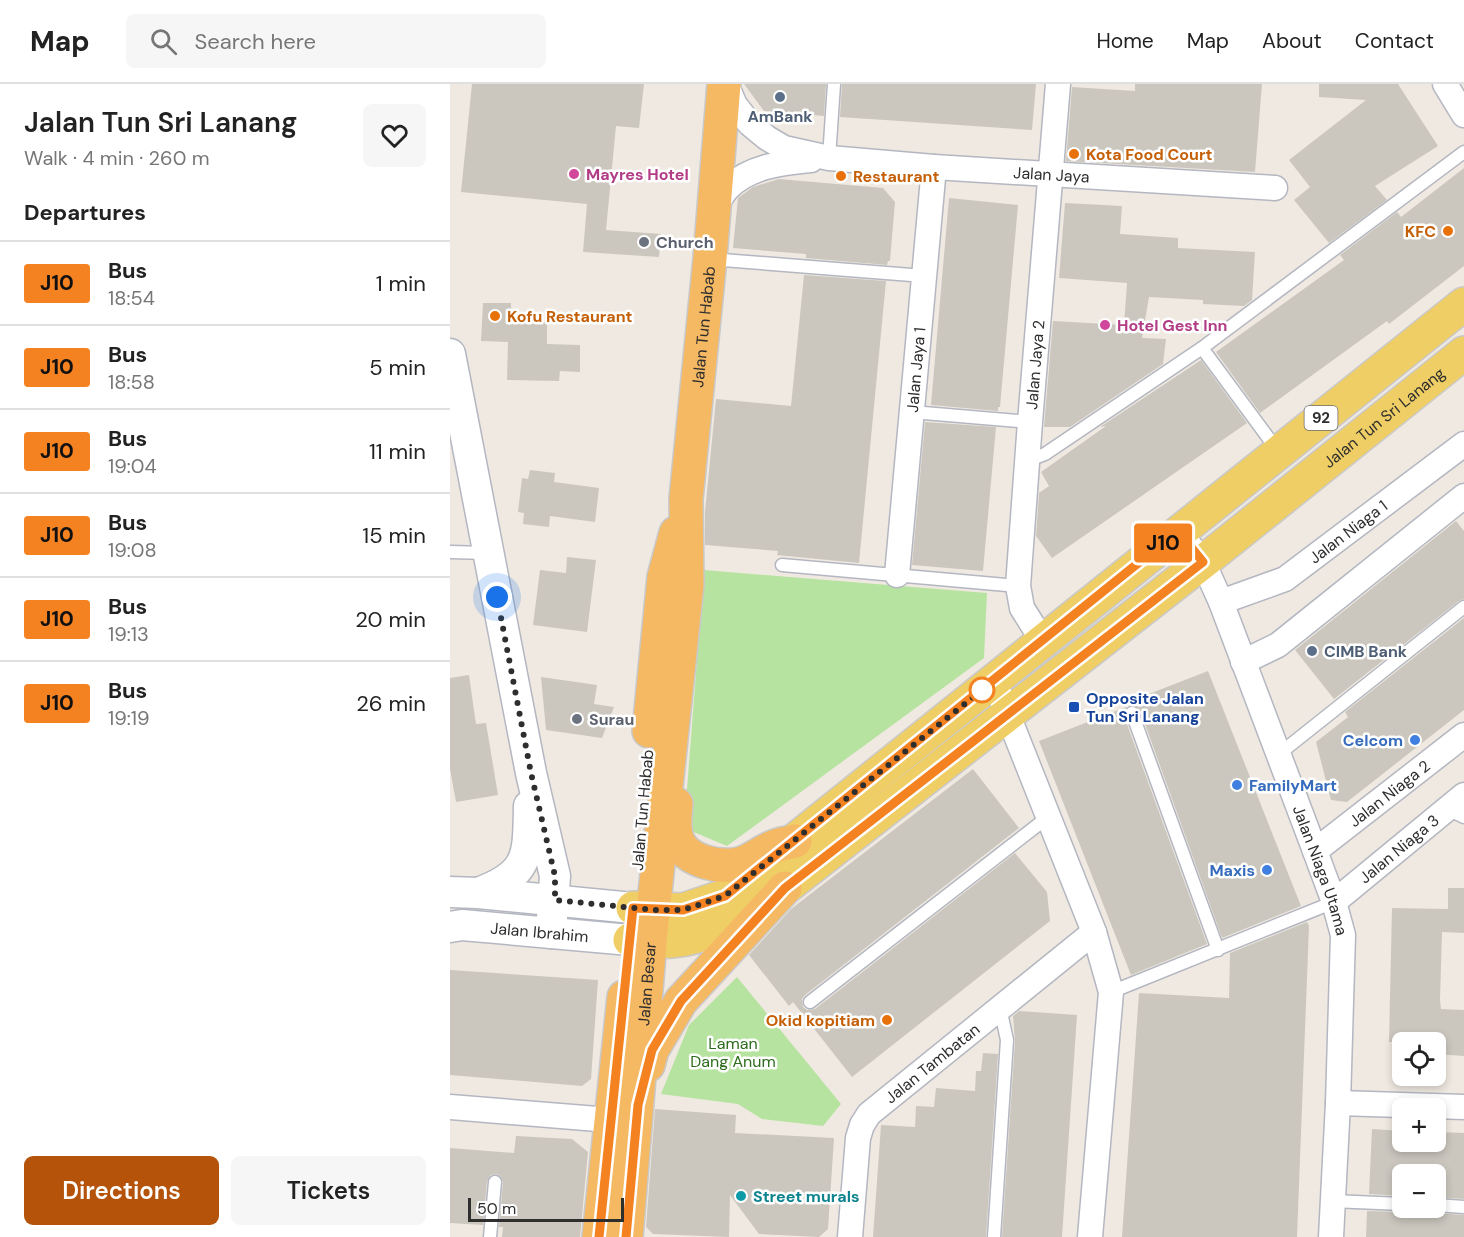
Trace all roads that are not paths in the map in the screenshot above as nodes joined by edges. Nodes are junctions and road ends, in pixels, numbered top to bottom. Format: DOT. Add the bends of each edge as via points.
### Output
graph roads {
  1 [pos="725,84"];
  2 [pos="834,84"];
  3 [pos="1058,84"];
  4 [pos="1445,84"];
  5 [pos="1450,84"];
  6 [pos="1464,88"];
  7 [pos="1464,115"];
  8 [pos="1464,152"];
  9 [pos="828,158"];
  10 [pos="934,167"];
  11 [pos="1052,174"];
  12 [pos="1275,188"];
  13 [pos="714,207"];
  14 [pos="710,258"];
  15 [pos="924,276"];
  16 [pos="1464,304"];
  17 [pos="1202,348"];
  18 [pos="1464,353"];
  19 [pos="450,354"];
  20 [pos="912,412"];
  21 [pos="1030,422"];
  22 [pos="1464,444"];
  23 [pos="1278,451"];
  24 [pos="1027,461"];
  25 [pos="1464,496"];
  26 [pos="686,499"];
  27 [pos="1178,531"];
  28 [pos="450,552"];
  29 [pos="488,553"];
  30 [pos="1203,562"];
  31 [pos="782,565"];
  32 [pos="897,575"];
  33 [pos="1018,586"];
  34 [pos="1221,602"];
  35 [pos="1464,607"];
  36 [pos="1042,640"];
  37 [pos="1244,662"];
  38 [pos="994,680"];
  39 [pos="1132,713"];
  40 [pos="1008,714"];
  41 [pos="1464,735"];
  42 [pos="671,740"];
  43 [pos="1279,754"];
  44 [pos="531,773"];
  45 [pos="1458,807"];
  46 [pos="1048,817"];
  47 [pos="795,841"];
  48 [pos="1315,851"];
  49 [pos="785,888"];
  50 [pos="464,893"];
  51 [pos="555,900"];
  52 [pos="1334,902"];
  53 [pos="642,925"];
  54 [pos="450,927"];
  55 [pos="1094,932"];
  56 [pos="551,933"];
  57 [pos="1218,950"];
  58 [pos="1111,992"];
  59 [pos="810,1002"];
  60 [pos="1000,1008"];
  61 [pos="1338,1103"];
  62 [pos="450,1107"];
  63 [pos="1464,1107"];
  64 [pos="624,1113"];
  65 [pos="495,1182"];
  66 [pos="1332,1201"];
  67 [pos="1392,1204"];
  68 [pos="1446,1206"];
  69 [pos="1464,1207"];
  70 [pos="490,1237"];
  71 [pos="599,1237"];
  72 [pos="626,1237"];
  73 [pos="850,1237"];
  74 [pos="994,1237"];
  75 [pos="1090,1237"];
  76 [pos="1331,1237"];
  1 -- 9 [label="street, Jalan Jaya" via="735,105 767,138 784,148"];
  1 -- 13 [label="highway, Jalan Tun Habab"];
  2 -- 9 [label="lane"];
  3 -- 11 [label="street, Jalan Jaya 2"];
  4 -- 7 [label="street"];
  5 -- 6 [label="lane"];
  8 -- 17 [label="lane"];
  9 -- 10 [label="street, Jalan Jaya"];
  9 -- 13 [label="street, Jalan Jaya" via="765,166 728,188"];
  10 -- 11 [label="street, Jalan Jaya"];
  10 -- 15 [label="street, Jalan Jaya 1"];
  11 -- 12 [label="street, Jalan Jaya"];
  11 -- 21 [label="street, Jalan Jaya 2"];
  13 -- 14 [label="highway, Jalan Tun Habab"];
  14 -- 15 [label="lane"];
  14 -- 26 [label="highway, Jalan Tun Habab"];
  15 -- 20 [label="street, Jalan Jaya 1"];
  16 -- 23 [label="main road, 92"];
  17 -- 23 [label="lane"];
  17 -- 24 [label="lane" via="1045,454"];
  18 -- 30 [label="main road, Jalan Tun Sri Lanang / 92"];
  19 -- 29 [label="street"];
  20 -- 21 [label="lane"];
  20 -- 32 [label="street, Jalan Jaya 1"];
  21 -- 24 [label="street, Jalan Jaya 2"];
  22 -- 34 [label="street, Jalan Niaga 1" via="1285,579"];
  23 -- 27 [label="main road, 92"];
  24 -- 33 [label="street, Jalan Jaya 2"];
  25 -- 37 [label="street" via="1278,645"];
  26 -- 42 [label="highway, Jalan Tun Habab" via="687,585"];
  26 -- 53 [label="highway, Jalan Tun Habab" via="664,577"];
  27 -- 30 [label="street, Jalan Niaga Utama"];
  27 -- 36 [label="main road, 92"];
  28 -- 29 [label="lane"];
  29 -- 44 [label="street"];
  30 -- 34 [label="street, Jalan Niaga Utama"];
  30 -- 40 [label="main road, Jalan Tun Sri Lanang / 92"];
  31 -- 32 [label="lane"];
  32 -- 33 [label="lane"];
  33 -- 36 [label="street, Jalan Jaya 2" via="1022,608"];
  34 -- 37 [label="street, Jalan Niaga Utama"];
  35 -- 43 [label="lane"];
  36 -- 38 [label="main road, 92"];
  37 -- 43 [label="street, Jalan Niaga Utama"];
  38 -- 40 [label="street"];
  38 -- 47 [label="main road, 92"];
  39 -- 57 [label="lane"];
  40 -- 46 [label="street"];
  40 -- 49 [label="main road, Jalan Tun Sri Lanang / 92"];
  41 -- 48 [label="street, Jalan Niaga 2"];
  42 -- 47 [label="highway" via="675,832 686,851 701,860 730,865"];
  42 -- 53 [label="highway, Jalan Tun Habab"];
  43 -- 48 [label="street, Jalan Niaga Utama"];
  44 -- 50 [label="street" via="525,858 515,875 495,887"];
  44 -- 51 [label="street" via="555,876"];
  45 -- 52 [label="street, Jalan Niaga 3"];
  46 -- 55 [label="street"];
  46 -- 59 [label="lane"];
  47 -- 53 [label="main road, 92" via="725,896"];
  48 -- 52 [label="street, Jalan Niaga Utama"];
  49 -- 53 [label="main road, Jalan Tun Sri Lanang / 92" via="705,934 673,941"];
  49 -- 64 [label="highway" via="681,1001 652,1050"];
  50 -- 51 [label="street, Jalan Ibrahim"];
  51 -- 53 [label="street, Jalan Ibrahim"];
  51 -- 56 [label="street"];
  52 -- 57 [label="lane"];
  52 -- 61 [label="street, Jalan Niaga Utama" via="1343,935"];
  53 -- 56 [label="street, Jalan Ibrahim"];
  53 -- 64 [label="highway, Jalan Besar"];
  54 -- 56 [label="street, Jalan Ibrahim"];
  55 -- 58 [label="street"];
  55 -- 60 [label="street, Jalan Tambatan"];
  57 -- 58 [label="lane"];
  58 -- 75 [label="street"];
  60 -- 73 [label="street, Jalan Tambatan" via="865,1119 858,1138"];
  60 -- 74 [label="lane" via="1007,1040"];
  61 -- 63 [label="street"];
  61 -- 66 [label="street, Jalan Niaga Utama"];
  62 -- 64 [label="street"];
  64 -- 71 [label="highway, Jalan Besar"];
  64 -- 72 [label="highway, Jalan Besar"];
  65 -- 70 [label="lane"];
  66 -- 67 [label="lane"];
  66 -- 76 [label="street, Jalan Niaga Utama"];
  68 -- 69 [label="lane"];
}
